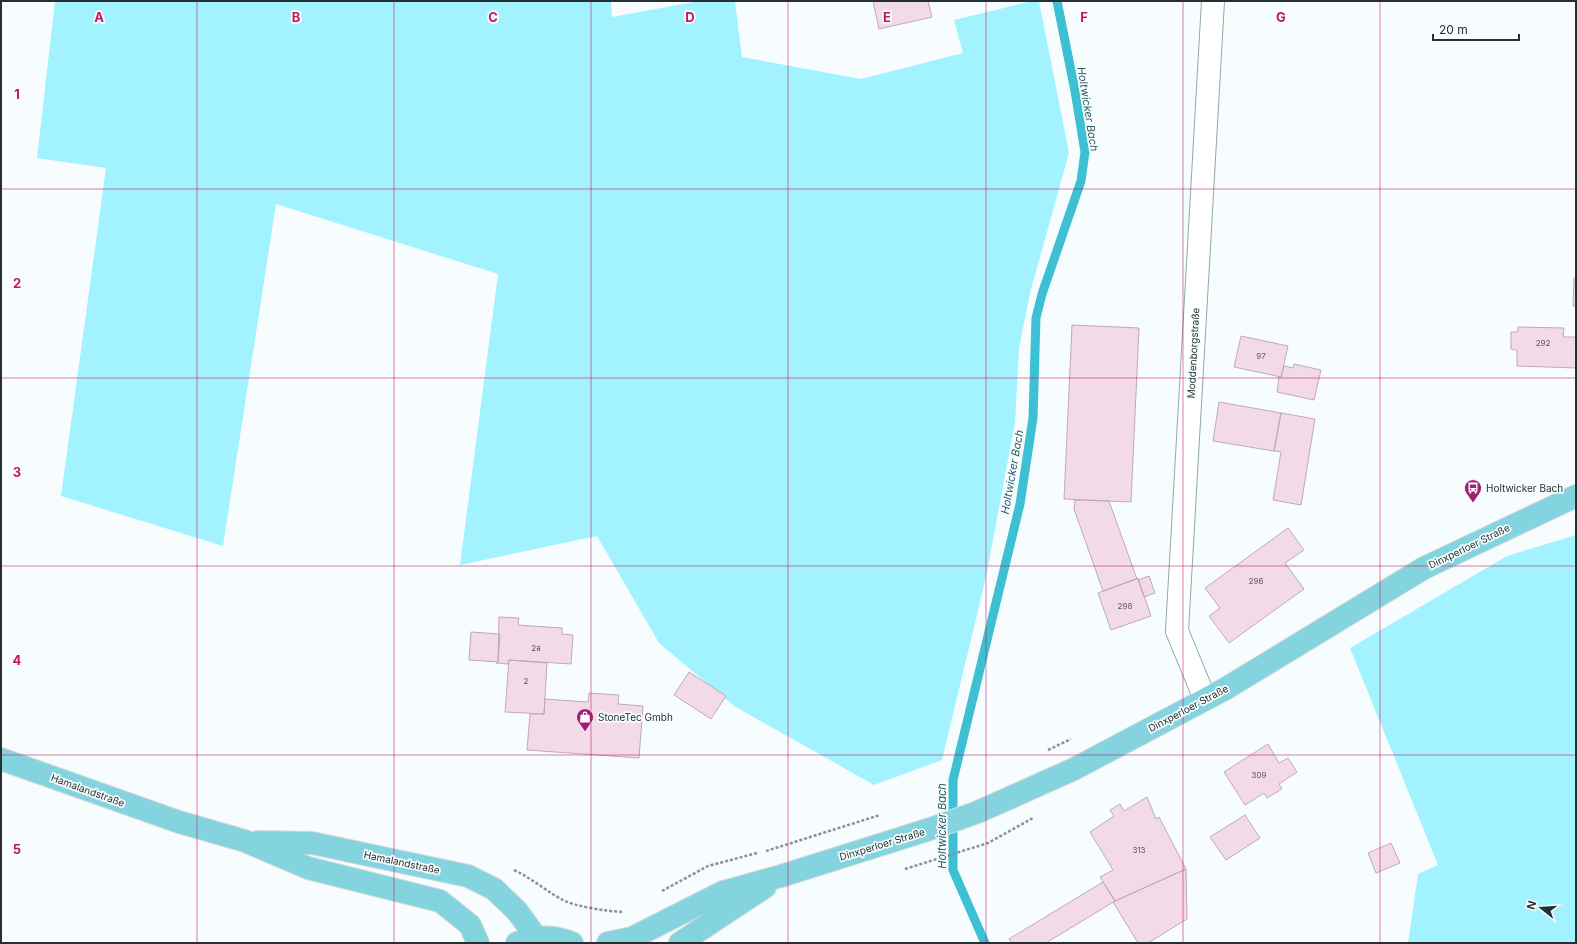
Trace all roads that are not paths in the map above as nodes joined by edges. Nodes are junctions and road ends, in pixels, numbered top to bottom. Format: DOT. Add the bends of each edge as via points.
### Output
graph roads {
  1 [pos="1214,1"];
  2 [pos="1576,496"];
  3 [pos="1205,699"];
  4 [pos="1,759"];
  5 [pos="245,841"];
  6 [pos="781,876"];
  7 [pos="526,940"];
  8 [pos="478,943"];
  9 [pos="572,943"];
  10 [pos="608,943"];
  11 [pos="680,943"];
  1 -- 3 [label="street, Moddenborgstraße" via="1177,631"];
  2 -- 3 [label="main road, Dinxperloer Straße" via="1424,568"];
  3 -- 6 [label="main road, Dinxperloer Straße" via="1074,769 978,812"];
  4 -- 5 [label="main road, Hamalandstraße" via="179,822"];
  5 -- 7 [label="main road, Hamalandstraße" via="312,843 468,876 494,890 517,911"];
  5 -- 8 [label="main road, Hamalandstraße" via="308,868 440,901 470,925"];
  6 -- 10 [label="main road, Dinxperloer Straße" via="723,892 632,938"];
  6 -- 11 [label="main road, Dinxperloer Straße"];
  7 -- 9 [label="main road" via="559,938"];
}
